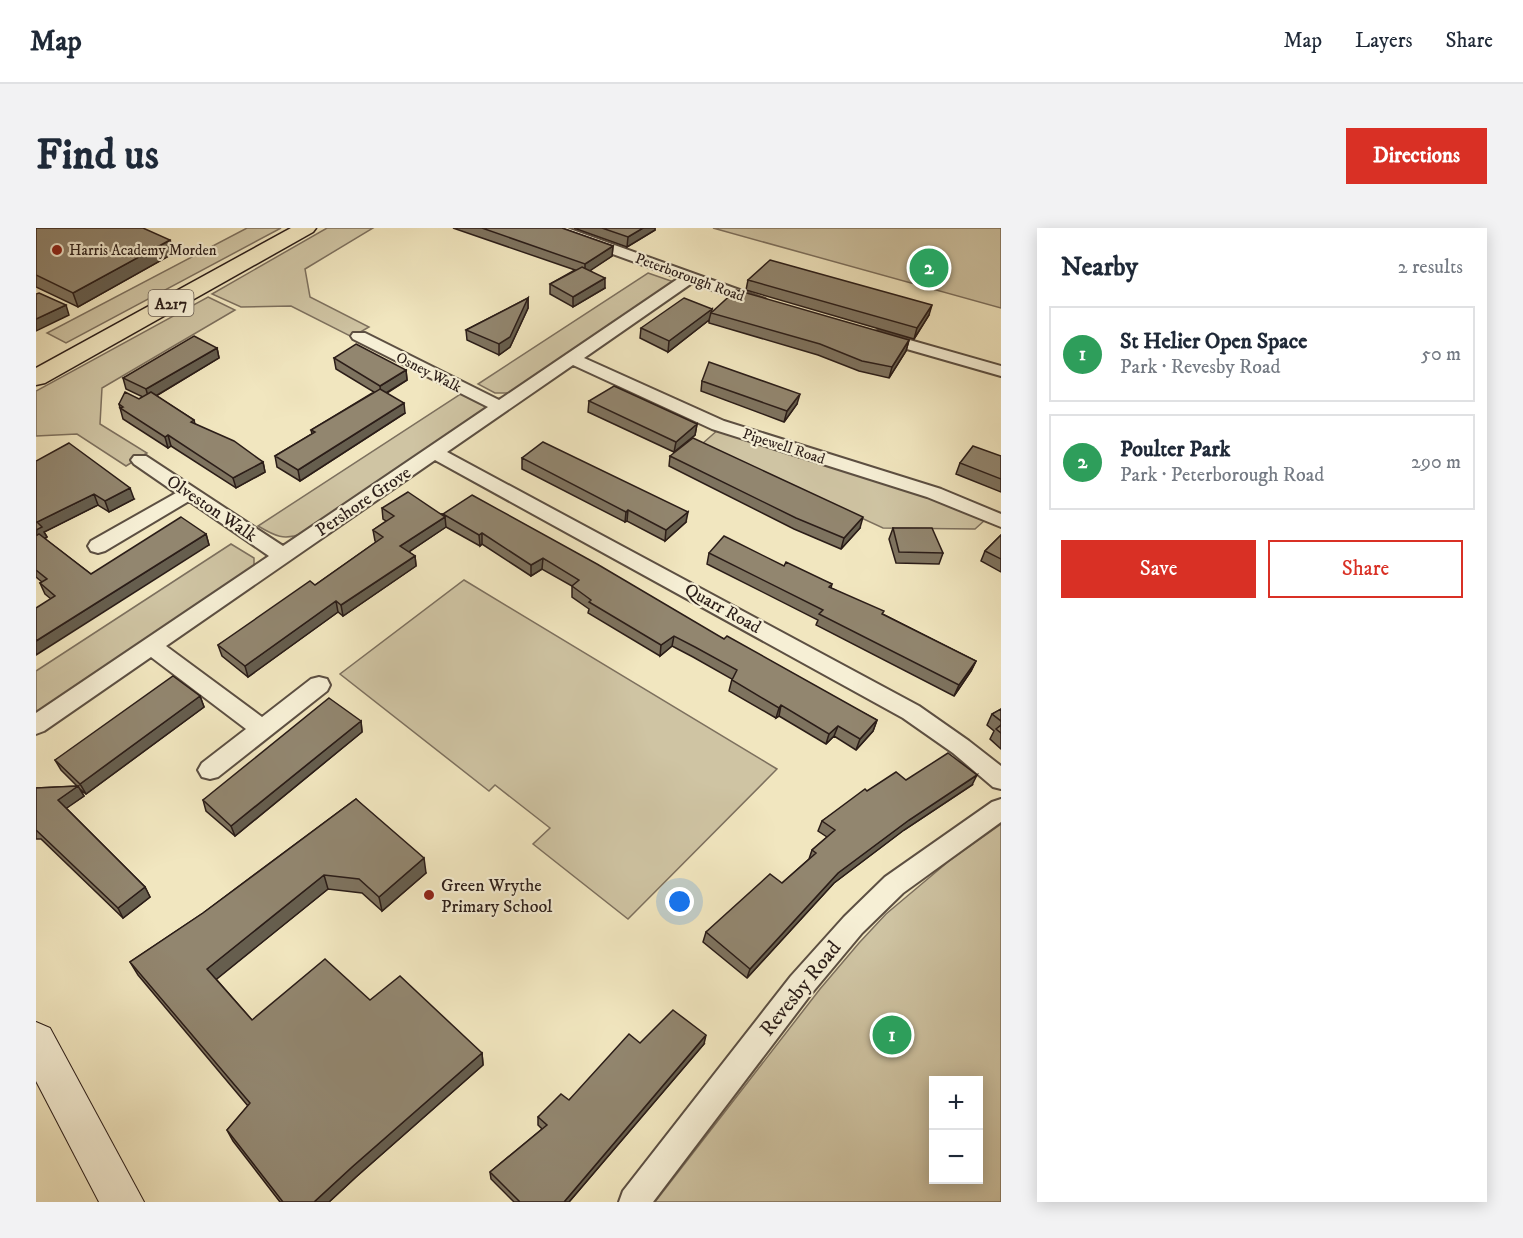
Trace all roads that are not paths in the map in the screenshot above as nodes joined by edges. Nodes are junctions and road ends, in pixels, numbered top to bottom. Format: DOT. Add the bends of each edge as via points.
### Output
graph roads {
  1 [pos="306,228"];
  2 [pos="554,228"];
  3 [pos="690,277"];
  4 [pos="774,306"];
  5 [pos="860,330"];
  6 [pos="358,336"];
  7 [pos="571,358"];
  8 [pos="1001,371"];
  9 [pos="36,378"];
  10 [pos="500,407"];
  11 [pos="434,452"];
  12 [pos="140,460"];
  13 [pos="189,493"];
  14 [pos="1001,521"];
  15 [pos="98,546"];
  16 [pos="283,556"];
  17 [pos="151,646"];
  18 [pos="319,685"];
  19 [pos="36,725"];
  20 [pos="262,729"];
  21 [pos="210,770"];
  22 [pos="1001,780"];
  23 [pos="1001,809"];
  24 [pos="36,1041"];
  25 [pos="122,1202"];
  26 [pos="634,1202"];
  1 -- 9 [label="main road, A217"];
  2 -- 3 [label="street, Peterborough Road"];
  3 -- 4 [label="street, Peterborough Road"];
  3 -- 7 [label="street, Pershore Grove"];
  5 -- 8 [label="street"];
  6 -- 10 [label="street, Osney Walk"];
  7 -- 10 [label="street, Pershore Grove"];
  7 -- 14 [label="street, Pipewell Road" via="718,425 934,493"];
  10 -- 11 [label="street, Pershore Grove"];
  11 -- 16 [label="street, Pershore Grove"];
  11 -- 22 [label="street, Quarr Road" via="911,712"];
  12 -- 13 [label="street, Olveston Walk"];
  13 -- 15 [label="street"];
  13 -- 16 [label="street, Olveston Walk"];
  16 -- 17 [label="street, Pershore Grove"];
  17 -- 19 [label="street, Pershore Grove"];
  17 -- 20 [label="street"];
  18 -- 20 [label="street"];
  20 -- 21 [label="street"];
  23 -- 26 [label="street, Revesby Road" via="894,885 853,925 801,985"];
  24 -- 25 [label="street"];
}
